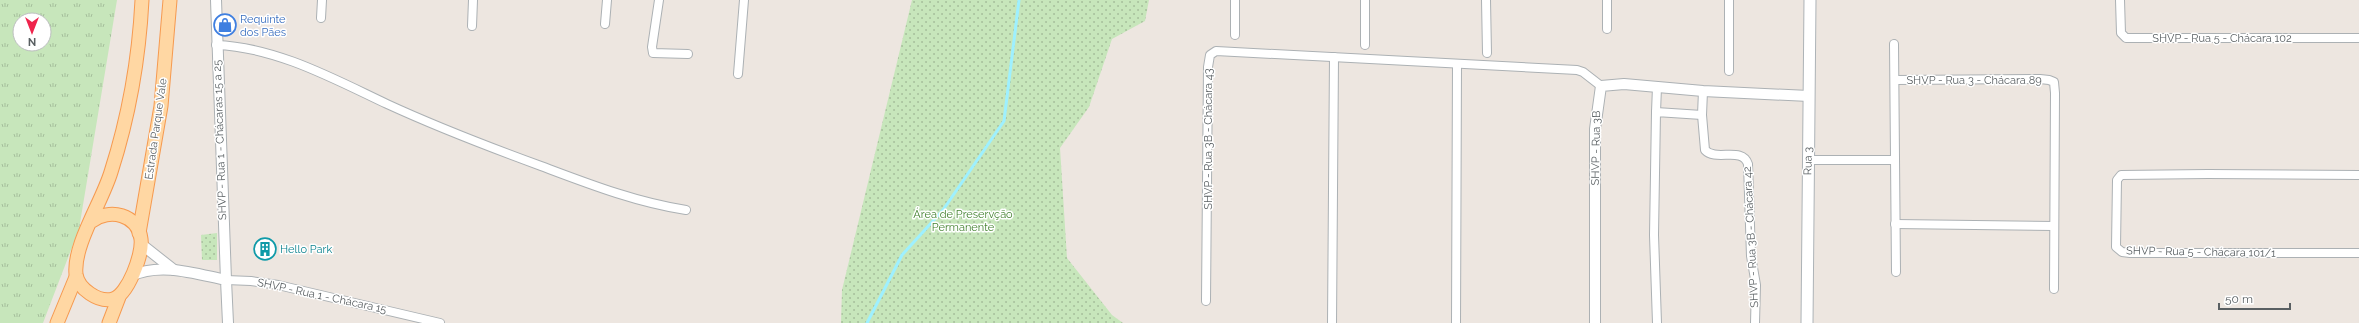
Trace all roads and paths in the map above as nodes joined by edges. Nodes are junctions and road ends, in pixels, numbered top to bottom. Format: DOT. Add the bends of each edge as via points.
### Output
graph roads {
  1 [pos="142,0"];
  2 [pos="170,0"];
  3 [pos="216,0"];
  4 [pos="322,0"];
  5 [pos="473,0"];
  6 [pos="607,0"];
  7 [pos="659,0"];
  8 [pos="744,0"];
  9 [pos="1235,0"];
  10 [pos="1365,0"];
  11 [pos="1486,0"];
  12 [pos="1607,0"];
  13 [pos="1729,0"];
  14 [pos="1810,0"];
  15 [pos="2120,0"];
  16 [pos="321,18"];
  17 [pos="605,24"];
  18 [pos="472,26"];
  19 [pos="1607,29"];
  20 [pos="1235,35"];
  21 [pos="2359,38"];
  22 [pos="1365,44"];
  23 [pos="1894,44"];
  24 [pos="216,45"];
  25 [pos="1487,53"];
  26 [pos="688,54"];
  27 [pos="1334,57"];
  28 [pos="1457,64"];
  29 [pos="1729,71"];
  30 [pos="738,74"];
  31 [pos="1894,80"];
  32 [pos="1600,86"];
  33 [pos="1657,87"];
  34 [pos="1703,91"];
  35 [pos="1809,96"];
  36 [pos="1656,112"];
  37 [pos="1702,115"];
  38 [pos="1807,160"];
  39 [pos="1895,160"];
  40 [pos="2359,175"];
  41 [pos="686,210"];
  42 [pos="92,221"];
  43 [pos="1895,224"];
  44 [pos="2054,226"];
  45 [pos="140,238"];
  46 [pos="2359,253"];
  47 [pos="176,271"];
  48 [pos="1896,272"];
  49 [pos="131,276"];
  50 [pos="76,277"];
  51 [pos="226,280"];
  52 [pos="2054,289"];
  53 [pos="119,297"];
  54 [pos="1206,301"];
  55 [pos="58,323"];
  56 [pos="109,323"];
  57 [pos="228,323"];
  58 [pos="440,323"];
  59 [pos="1332,323"];
  60 [pos="1456,323"];
  61 [pos="1595,323"];
  62 [pos="1657,323"];
  63 [pos="1755,323"];
  64 [pos="1807,323"];
  1 -- 42 [label="main road" via="140,39 125,128"];
  2 -- 45 [label="main road, Estrada Parque Vale" via="161,106"];
  3 -- 24 [label="street, SHVP - Rua 1 - Chácaras 15 a 25"];
  4 -- 16 [label="street"];
  5 -- 18 [label="street"];
  6 -- 17 [label="street"];
  7 -- 26 [label="street" via="652,47 654,53"];
  8 -- 30 [label="street"];
  9 -- 20 [label="street"];
  10 -- 22 [label="street"];
  11 -- 25 [label="street"];
  12 -- 19 [label="street"];
  13 -- 29 [label="street"];
  14 -- 35 [label="main road, Rua 3"];
  15 -- 21 [label="street, SHVP - Rua 5 - Chácara 102" via="2121,33 2126,38"];
  23 -- 31 [label="street, SHVP - Rua 3 - Chácara 89"];
  24 -- 41 [label="street" via="244,48 292,63 488,146 618,195 652,205"];
  24 -- 51 [label="street, SHVP - Rua 1 - Chácaras 15 a 25"];
  27 -- 28 [label="street, SHVP - Rua 3B - Chácara 43"];
  27 -- 54 [label="street, SHVP - Rua 3B - Chácara 43" via="1222,50 1210,55"];
  27 -- 59 [label="street"];
  28 -- 32 [label="street, SHVP - Rua 3B - Chácara 43" via="1577,70"];
  28 -- 60 [label="street"];
  31 -- 39 [label="street, SHVP - Rua 3 - Chácara 89"];
  31 -- 44 [label="street, SHVP - Rua 3 - Chácara 89" via="2040,79 2054,82"];
  32 -- 33 [label="street" via="1624,84"];
  32 -- 61 [label="street, SHVP - Rua 3B" via="1595,129"];
  33 -- 34 [label="street"];
  33 -- 36 [label="street"];
  34 -- 35 [label="street"];
  34 -- 37 [label="street, SHVP - Rua 3B - Chácara 42"];
  35 -- 38 [label="main road, Rua 3"];
  36 -- 37 [label="street"];
  36 -- 62 [label="street" via="1654,235"];
  37 -- 63 [label="street, SHVP - Rua 3B - Chácara 42" via="1704,147 1707,153 1741,156 1747,160 1751,256 1756,285"];
  38 -- 39 [label="street"];
  38 -- 64 [label="main road, Rua 3"];
  39 -- 43 [label="street, SHVP - Rua 3 - Chácara 89"];
  40 -- 46 [label="street, SHVP - Rua 5 - Chácara 101/1" via="2122,175 2117,180 2116,226 2116,247 2122,252"];
  42 -- 45 [label="main road" via="103,214 115,214 131,221"];
  42 -- 50 [label="main road" via="80,245"];
  43 -- 44 [label="street"];
  43 -- 48 [label="street, SHVP - Rua 3 - Chácara 89"];
  44 -- 52 [label="street, SHVP - Rua 3 - Chácara 89"];
  45 -- 47 [label="street"];
  45 -- 49 [label="main road" via="138,259"];
  47 -- 49 [label="street" via="149,270"];
  47 -- 51 [label="street"];
  49 -- 53 [label="main road"];
  50 -- 53 [label="main road" via="83,288 97,297 108,300"];
  50 -- 55 [label="main road"];
  51 -- 57 [label="street, SHVP - Rua 1 - Chácaras 15 a 25"];
  51 -- 58 [label="street, SHVP - Rua 1 - Chácara 15" via="251,280 278,285"];
  53 -- 56 [label="main road"];
}
